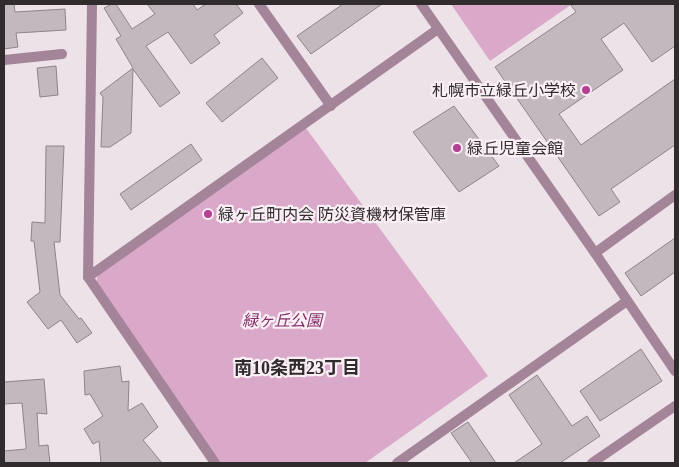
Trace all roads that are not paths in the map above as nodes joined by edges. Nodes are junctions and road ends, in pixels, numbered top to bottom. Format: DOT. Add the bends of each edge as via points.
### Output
graph roads {
  1 [pos="92,4"];
  2 [pos="260,4"];
  3 [pos="421,4"];
  4 [pos="438,29"];
  5 [pos="62,54"];
  6 [pos="4,60"];
  7 [pos="331,106"];
  8 [pos="675,196"];
  9 [pos="595,252"];
  10 [pos="88,277"];
  11 [pos="627,301"];
  12 [pos="675,371"];
  13 [pos="675,406"];
  14 [pos="215,463"];
  15 [pos="397,463"];
  16 [pos="592,463"];
  1 -- 10 [label="street"];
  2 -- 7 [label="street"];
  3 -- 4 [label="street"];
  4 -- 7 [label="street"];
  4 -- 9 [label="street"];
  5 -- 6 [label="street"];
  7 -- 10 [label="street"];
  8 -- 9 [label="street"];
  9 -- 11 [label="street"];
  10 -- 14 [label="street"];
  11 -- 12 [label="street"];
  11 -- 15 [label="street"];
  13 -- 16 [label="street"];
}
